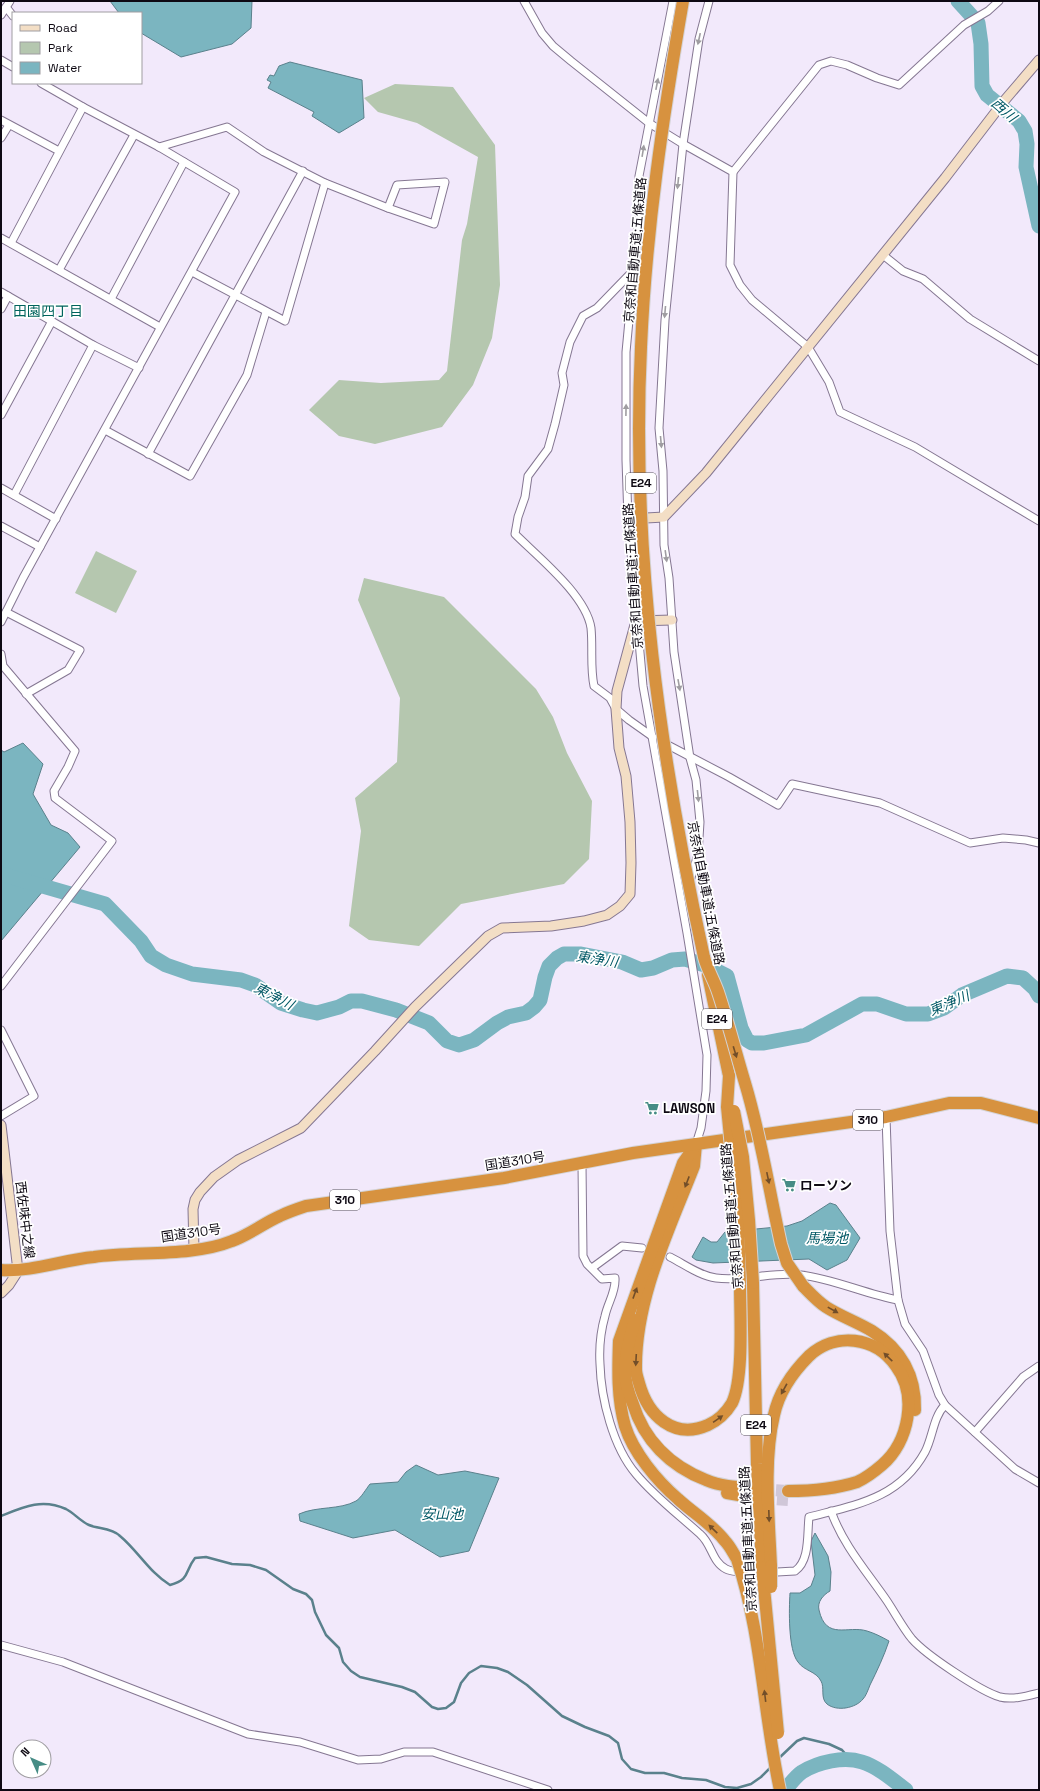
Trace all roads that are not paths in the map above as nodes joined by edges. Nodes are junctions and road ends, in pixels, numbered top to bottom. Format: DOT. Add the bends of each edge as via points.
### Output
graph roads {
  1 [pos="524,1"];
  2 [pos="673,1"];
  3 [pos="683,1"];
  4 [pos="708,1"];
  5 [pos="999,1"];
  6 [pos="8,4"];
  7 [pos="12,14"];
  8 [pos="1,15"];
  9 [pos="1,60"];
  10 [pos="1039,60"];
  11 [pos="12,66"];
  12 [pos="43,84"];
  13 [pos="82,107"];
  14 [pos="1,120"];
  15 [pos="649,123"];
  16 [pos="9,124"];
  17 [pos="134,135"];
  18 [pos="1,138"];
  19 [pos="683,144"];
  20 [pos="159,147"];
  21 [pos="59,151"];
  22 [pos="184,162"];
  23 [pos="303,171"];
  24 [pos="734,172"];
  25 [pos="325,183"];
  26 [pos="388,208"];
  27 [pos="1,238"];
  28 [pos="10,243"];
  29 [pos="883,255"];
  30 [pos="59,270"];
  31 [pos="192,272"];
  32 [pos="634,274"];
  33 [pos="1,292"];
  34 [pos="236,295"];
  35 [pos="8,296"];
  36 [pos="110,299"];
  37 [pos="1,309"];
  38 [pos="266,312"];
  39 [pos="52,321"];
  40 [pos="160,327"];
  41 [pos="93,345"];
  42 [pos="808,347"];
  43 [pos="1039,361"];
  44 [pos="139,368"];
  45 [pos="1,415"];
  46 [pos="105,430"];
  47 [pos="148,454"];
  48 [pos="1,488"];
  49 [pos="14,495"];
  50 [pos="664,517"];
  51 [pos="56,518"];
  52 [pos="628,519"];
  53 [pos="1039,521"];
  54 [pos="1,526"];
  55 [pos="40,547"];
  56 [pos="6,612"];
  57 [pos="672,620"];
  58 [pos="636,621"];
  59 [pos="1,622"];
  60 [pos="1,654"];
  61 [pos="26,694"];
  62 [pos="616,709"];
  63 [pos="651,736"];
  64 [pos="690,758"];
  65 [pos="1039,843"];
  66 [pos="680,897"];
  67 [pos="705,962"];
  68 [pos="1,986"];
  69 [pos="1,1030"];
  70 [pos="729,1076"];
  71 [pos="1,1116"];
  72 [pos="886,1117"];
  73 [pos="1039,1118"];
  74 [pos="1,1125"];
  75 [pos="696,1144"];
  76 [pos="582,1164"];
  77 [pos="642,1248"];
  78 [pos="194,1250"];
  79 [pos="670,1257"];
  80 [pos="592,1268"];
  81 [pos="1,1270"];
  82 [pos="18,1271"];
  83 [pos="647,1289"];
  84 [pos="1,1293"];
  85 [pos="898,1300"];
  86 [pos="1039,1366"];
  87 [pos="620,1399"];
  88 [pos="945,1405"];
  89 [pos="974,1432"];
  90 [pos="1039,1483"];
  91 [pos="831,1511"];
  92 [pos="767,1566"];
  93 [pos="1,1645"];
  94 [pos="1039,1693"];
  95 [pos="548,1790"];
  96 [pos="781,1790"];
  1 -- 15 [label="street" via="542,33 553,46"];
  15 -- 2 [label="street, one-way"];
  3 -- 67 [label="highway, 京奈和自動車道;五條道路 / E24, bridge" via="655,177 641,348 640,456 643,552 662,723 678,826"];
  4 -- 19 [label="street, one-way" via="699,39"];
  5 -- 24 [label="street" via="988,11 964,25 899,85 831,61 819,65"];
  6 -- 7 [label="street"];
  6 -- 8 [label="street"];
  9 -- 11 [label="street"];
  10 -- 29 [label="street" via="1004,100"];
  12 -- 13 [label="street"];
  13 -- 17 [label="street"];
  13 -- 21 [label="street"];
  14 -- 16 [label="street"];
  15 -- 19 [label="street"];
  32 -- 15 [label="street, one-way" via="639,176"];
  16 -- 18 [label="street"];
  16 -- 21 [label="street"];
  17 -- 20 [label="street"];
  17 -- 30 [label="street"];
  19 -- 24 [label="street"];
  19 -- 50 [label="street, one-way" via="665,320 659,428"];
  20 -- 22 [label="street"];
  20 -- 23 [label="street" via="227,128 264,152"];
  21 -- 28 [label="street"];
  22 -- 31 [label="street" via="235,192"];
  22 -- 36 [label="street"];
  23 -- 25 [label="street"];
  23 -- 34 [label="street"];
  24 -- 42 [label="street" via="730,265 740,285 752,300"];
  25 -- 26 [label="street"];
  25 -- 38 [label="street" via="285,321"];
  26 -- 26 [label="street" via="397,185 445,182 434,224"];
  27 -- 28 [label="street"];
  28 -- 30 [label="street"];
  29 -- 42 [label="street"];
  29 -- 43 [label="street" via="903,271 923,279 970,319"];
  30 -- 36 [label="street"];
  31 -- 34 [label="street"];
  31 -- 40 [label="street"];
  52 -- 32 [label="street, one-way" via="626,352"];
  32 -- 62 [label="street" via="630,274 597,308 583,316 575,330 562,374 564,385 548,449 528,476 515,534 577,596 590,628 591,672 594,686 610,698"];
  33 -- 35 [label="street"];
  34 -- 38 [label="street"];
  34 -- 47 [label="street"];
  35 -- 37 [label="street"];
  35 -- 39 [label="street"];
  36 -- 40 [label="street"];
  38 -- 47 [label="street" via="247,375 190,476"];
  39 -- 41 [label="street"];
  39 -- 45 [label="street"];
  40 -- 44 [label="street"];
  41 -- 44 [label="street"];
  41 -- 49 [label="street"];
  42 -- 50 [label="street" via="720,457"];
  42 -- 53 [label="street" via="829,382 840,412 916,447"];
  44 -- 46 [label="street"];
  46 -- 47 [label="street"];
  46 -- 51 [label="street"];
  48 -- 49 [label="street"];
  49 -- 51 [label="street"];
  50 -- 52 [label="street"];
  50 -- 57 [label="street, one-way" via="664,545 670,578"];
  51 -- 55 [label="street"];
  52 -- 58 [label="street"];
  54 -- 55 [label="street"];
  55 -- 56 [label="street"];
  56 -- 59 [label="street"];
  56 -- 61 [label="street" via="80,650 68,670"];
  57 -- 58 [label="street"];
  57 -- 64 [label="street, one-way" via="676,670"];
  58 -- 62 [label="street" via="617,692"];
  58 -- 63 [label="street"];
  60 -- 61 [label="street" via="3,666"];
  61 -- 68 [label="street" via="75,751 54,791 54,798 112,842"];
  62 -- 63 [label="street"];
  62 -- 78 [label="street" via="630,822 630,894 620,906 607,915 584,922 502,928 488,936 415,1006 301,1128 238,1160 214,1177 195,1200"];
  63 -- 64 [label="street"];
  63 -- 66 [label="street"];
  64 -- 65 [label="street" via="778,805 792,784 880,803 970,843 1003,838"];
  64 -- 66 [label="street, one-way" via="696,780 700,836 694,870"];
  66 -- 75 [label="street" via="707,1055 706,1091"];
  67 -- 70 [label="highway, 京奈和自動車道;五條道路 / E24, bridge"];
  67 -- 92 [label="highway, one-way, bridge" via="717,990 755,1120 787,1263 803,1286 826,1307 873,1332 896,1351 905,1362 916,1395 913,1430 904,1450 877,1478 839,1494 788,1495 858,1481 872,1473 888,1460 898,1445 908,1417 908,1398 904,1381 897,1366 876,1347 859,1340 832,1342 817,1349 796,1369 781,1394 773,1416 768,1479"];
  69 -- 71 [label="street" via="34,1096"];
  83 -- 70 [label="highway, one-way, bridge" via="640,1320 636,1363 641,1391 647,1405 660,1420 682,1430 692,1430 712,1423 724,1415 737,1391 739,1371 738,1219 727,1107"];
  70 -- 92 [label="highway, 京奈和自動車道;五條道路 / E24, bridge" via="743,1157 750,1220 757,1464"];
  72 -- 73 [label="highway, 国道310号 / 310" via="949,1103 981,1103"];
  72 -- 75 [label="highway, 国道310号 / 310"];
  72 -- 85 [label="street" via="890,1231"];
  74 -- 82 [label="street, 西佐味中之線"];
  75 -- 76 [label="highway, 国道310号 / 310" via="633,1153"];
  75 -- 83 [label="highway, one-way" via="694,1166"];
  87 -- 75 [label="highway, one-way" via="619,1341 683,1163"];
  76 -- 78 [label="highway, 国道310号 / 310" via="504,1178 306,1206 280,1216 232,1242"];
  76 -- 80 [label="street" via="583,1256"];
  77 -- 80 [label="street" via="622,1246"];
  78 -- 82 [label="highway, 国道310号 / 310" via="94,1257"];
  79 -- 85 [label="street" via="716,1278 801,1275"];
  80 -- 91 [label="street" via="602,1279 615,1278 616,1287 605,1315 600,1364 606,1404 618,1446 635,1473 707,1542 716,1562 734,1571 795,1571 801,1567 805,1558 808,1517"];
  81 -- 82 [label="highway, 国道310号 / 310"];
  82 -- 84 [label="street" via="10,1285"];
  83 -- 87 [label="highway" via="629,1341 625,1372 638,1420 650,1440 666,1458 687,1472 707,1481 750,1493 707,1488 666,1467 636,1429"];
  85 -- 88 [label="street" via="905,1324 923,1351"];
  86 -- 89 [label="street" via="1024,1377"];
  96 -- 87 [label="highway, one-way, bridge" via="755,1630 737,1559 725,1541 694,1511 678,1500 646,1466 625,1427"];
  88 -- 89 [label="street"];
  88 -- 91 [label="street" via="940,1411 924,1453 898,1484 879,1497"];
  89 -- 90 [label="street" via="1016,1469"];
  91 -- 94 [label="street" via="849,1548 912,1639 928,1654 988,1692 1001,1697 1011,1698"];
  92 -- 96 [label="highway, 京奈和自動車道;五條道路 / E24, bridge" via="766,1613"];
  93 -- 95 [label="street" via="63,1662 248,1734 300,1742 358,1760 381,1759 404,1752 433,1752"];
}
